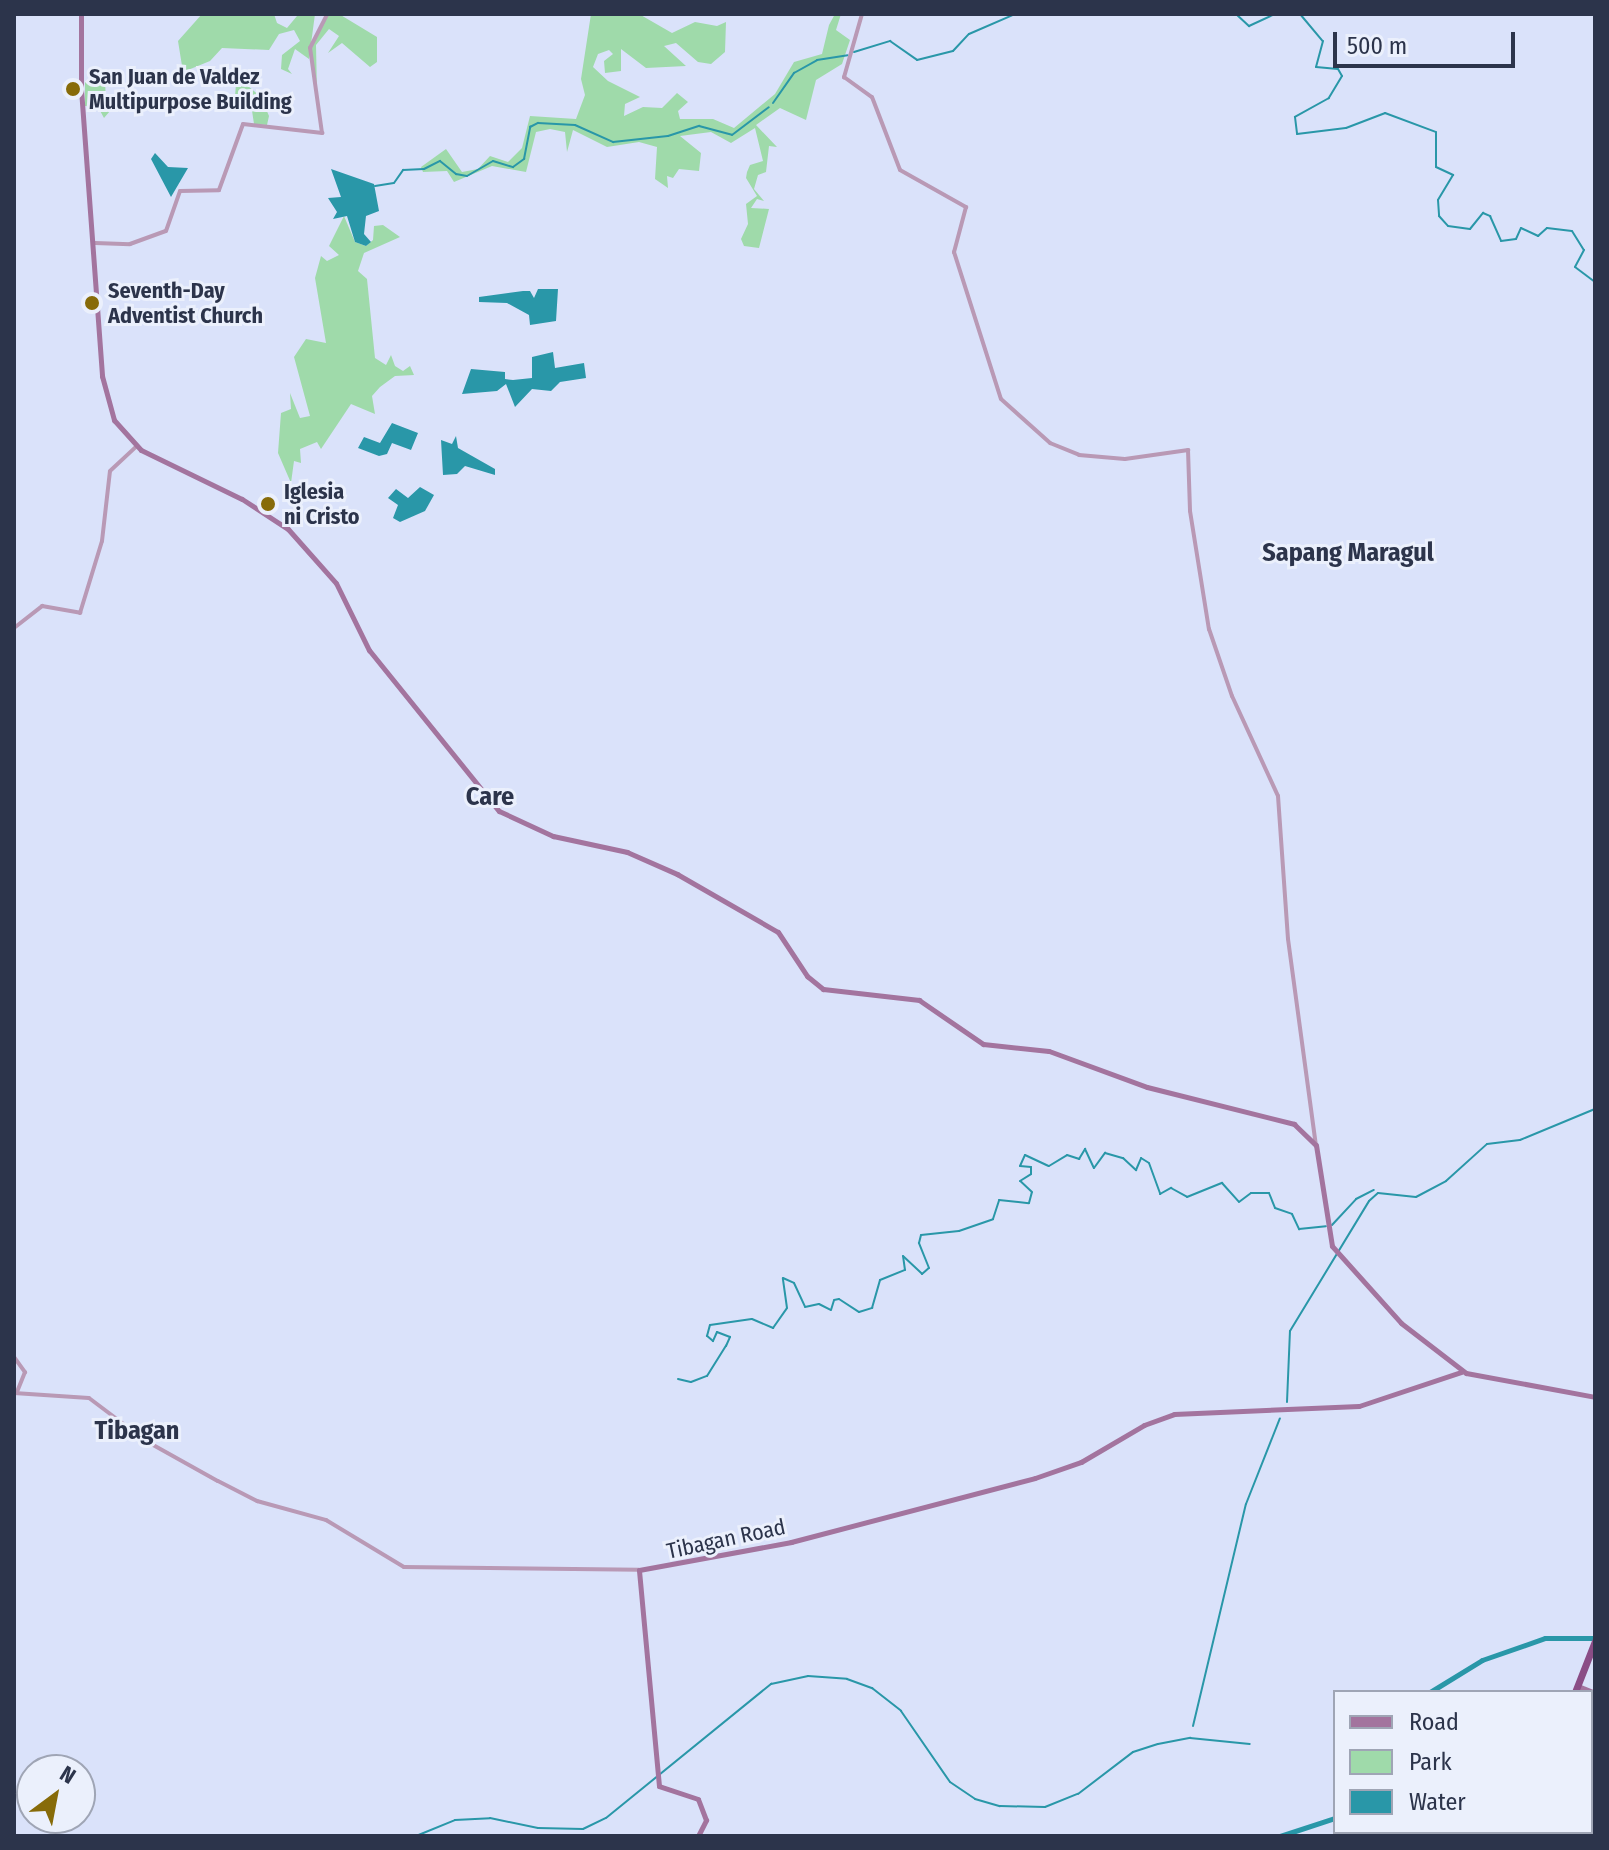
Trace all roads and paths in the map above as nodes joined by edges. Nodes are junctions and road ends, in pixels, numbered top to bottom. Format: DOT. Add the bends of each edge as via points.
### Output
graph roads {
  1 [pos="81,14"];
  2 [pos="327,14"];
  3 [pos="862,14"];
  4 [pos="95,243"];
  5 [pos="136,447"];
  6 [pos="14,628"];
  7 [pos="1316,1145"];
  8 [pos="14,1357"];
  9 [pos="1462,1372"];
  10 [pos="15,1393"];
  11 [pos="1595,1397"];
  12 [pos="639,1570"];
  13 [pos="1595,1641"];
  14 [pos="1577,1685"];
  15 [pos="698,1836"];
  1 -- 4 [label="main road" via="81,86"];
  2 -- 4 [label="street" via="310,51 322,133 243,124 219,190 182,190 168,231 130,244"];
  3 -- 7 [label="street" via="844,77 872,97 900,170 966,207 954,253 1001,399 1050,443 1079,455 1125,459 1188,450 1190,511 1210,633 1278,796 1288,939"];
  4 -- 5 [label="main road" via="104,389 114,420"];
  5 -- 6 [label="street" via="109,474 102,541 80,613 42,606"];
  5 -- 7 [label="main road" via="242,499 288,529 336,583 364,643 503,814 555,837 627,852 677,874 778,932 807,976 823,989 919,1000 983,1044 1049,1051 1147,1087 1286,1121"];
  7 -- 9 [label="main road" via="1335,1250 1388,1311"];
  8 -- 10 [label="street" via="25,1372"];
  9 -- 11 [label="main road"];
  9 -- 12 [label="main road, Tibagan Road" via="1359,1406 1174,1414 1081,1462 1035,1478 791,1542"];
  10 -- 12 [label="street, Tibagan Road" via="89,1398 146,1441 218,1481 257,1501 326,1520 404,1567"];
  12 -- 15 [label="main road" via="659,1786 698,1799 706,1820"];
  13 -- 14 [label="highway"];
}
